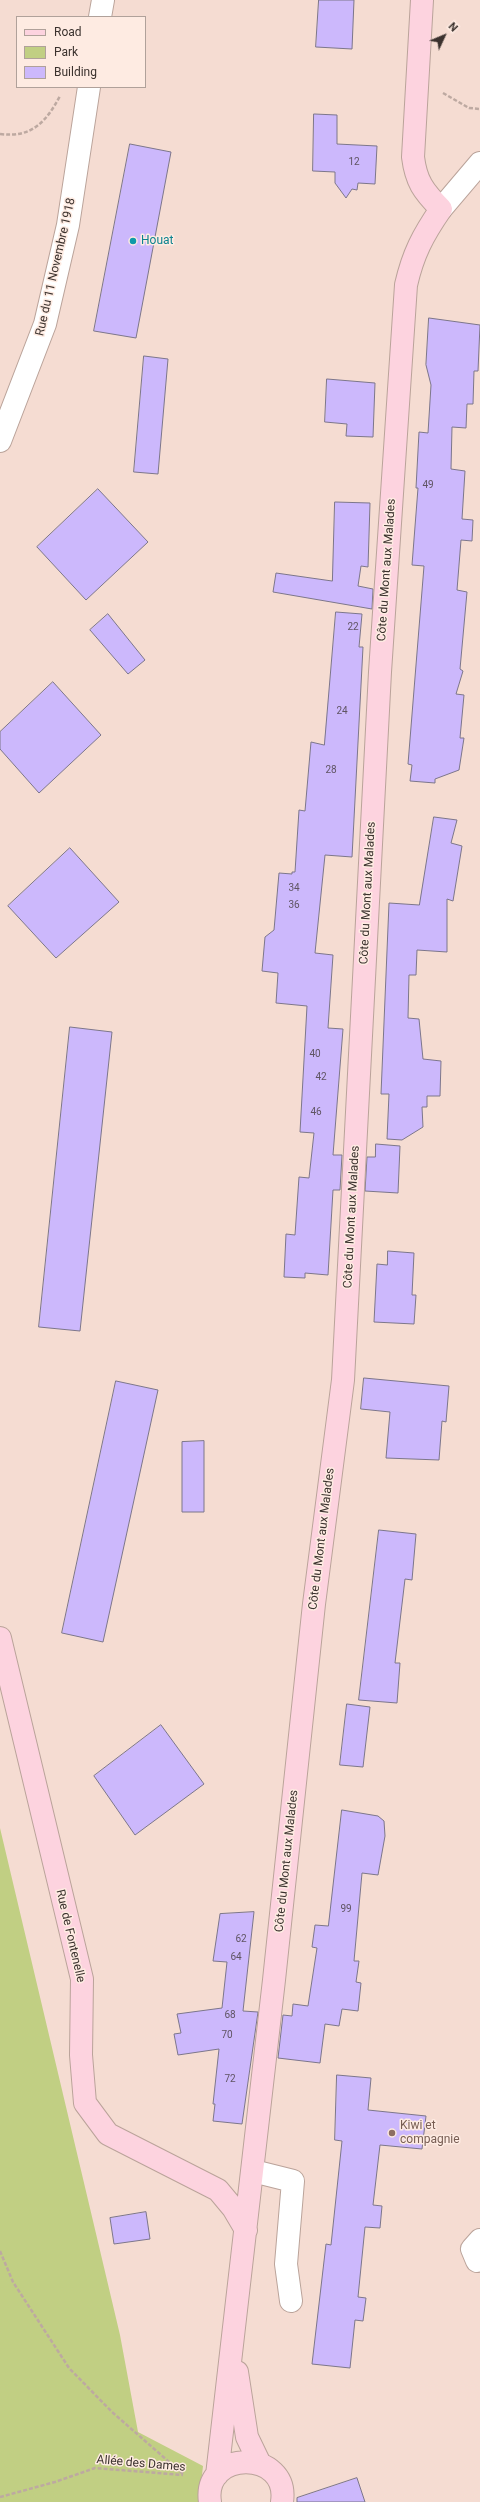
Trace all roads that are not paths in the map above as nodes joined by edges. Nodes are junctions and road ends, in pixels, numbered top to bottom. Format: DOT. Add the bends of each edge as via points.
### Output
graph roads {
  1 [pos="103,0"];
  2 [pos="422,0"];
  3 [pos="100,16"];
  4 [pos="89,88"];
  5 [pos="480,163"];
  6 [pos="441,209"];
  7 [pos="0,441"];
  8 [pos="0,1638"];
  9 [pos="253,2171"];
  10 [pos="246,2230"];
  11 [pos="480,2240"];
  12 [pos="477,2262"];
  13 [pos="291,2301"];
  14 [pos="233,2347"];
  15 [pos="260,2464"];
  16 [pos="213,2488"];
  17 [pos="282,2502"];
  1 -- 3 [label="street"];
  2 -- 6 [label="street" via="413,157 416,175 423,190"];
  4 -- 7 [label="street, Rue du 11 Novembre 1918" via="68,225 46,324"];
  5 -- 6 [label="street"];
  6 -- 9 [label="street, Côte du Mont aux Malades" via="415,252 406,285 380,680 343,1380 314,1604"];
  8 -- 10 [label="street, Rue de Fontenelle" via="82,1979 81,2055 85,2103 108,2134 218,2190 234,2208"];
  9 -- 10 [label="street, Côte du Mont aux Malades"];
  9 -- 13 [label="street" via="293,2181 286,2264"];
  10 -- 14 [label="street, Côte du Mont aux Malades"];
  11 -- 12 [label="street" via="472,2249"];
  14 -- 15 [label="street" via="247,2437"];
  14 -- 16 [label="street"];
  15 -- 16 [label="street" via="241,2461 223,2469"];
  15 -- 17 [label="street" via="274,2474 279,2482"];
}
